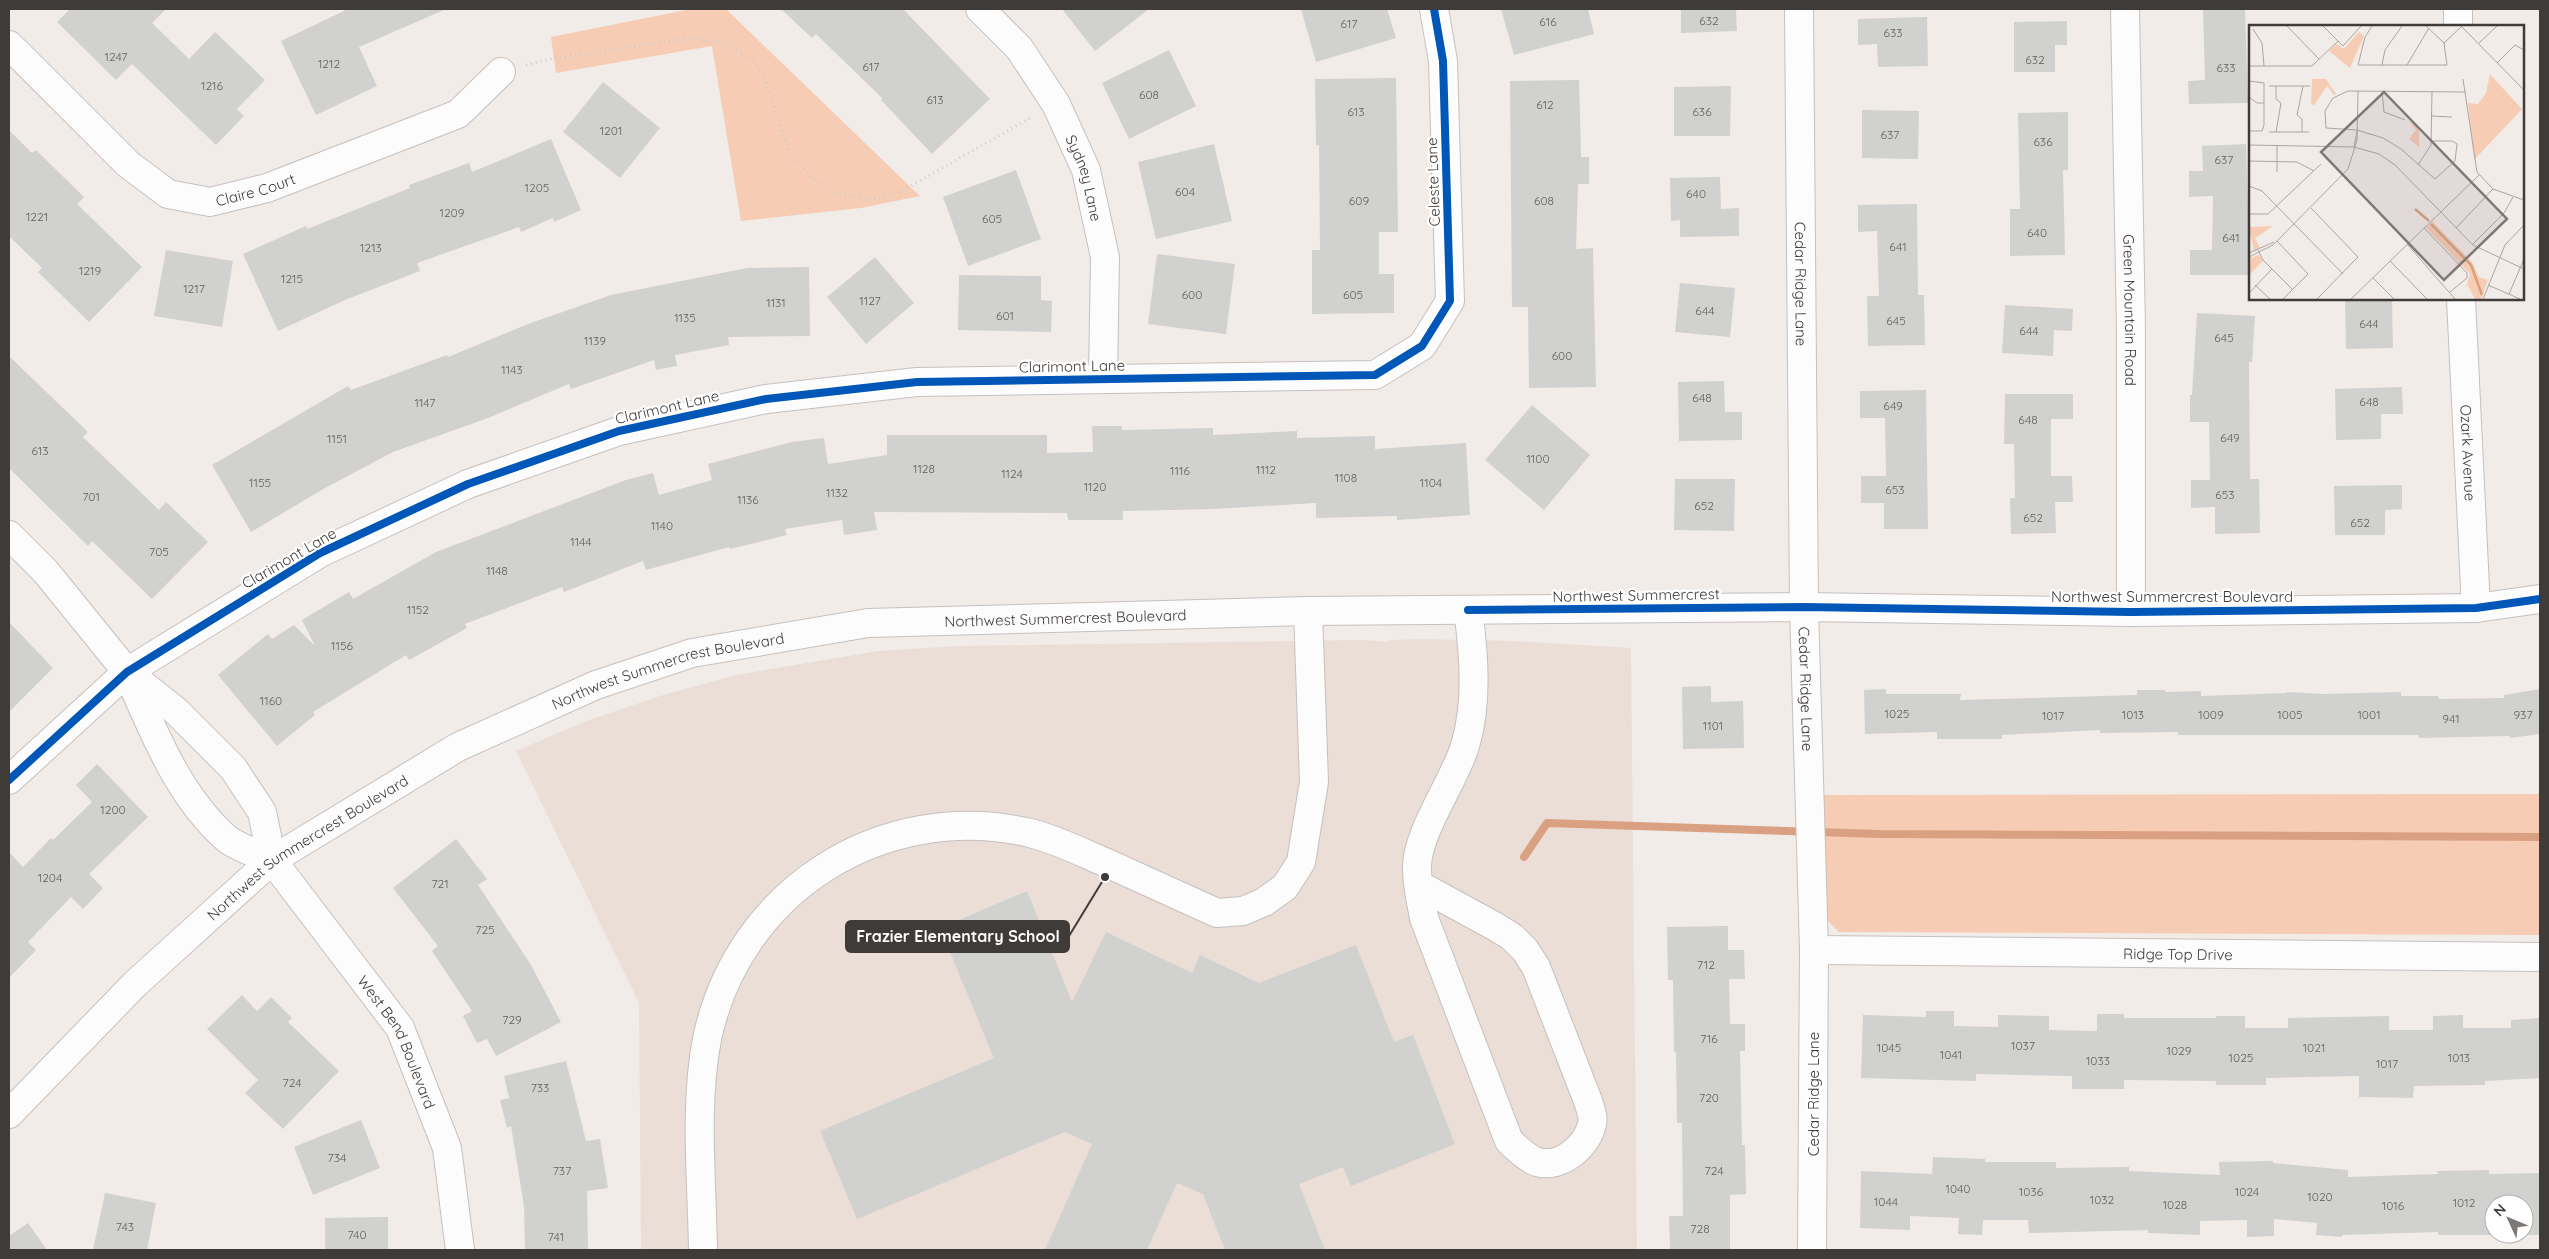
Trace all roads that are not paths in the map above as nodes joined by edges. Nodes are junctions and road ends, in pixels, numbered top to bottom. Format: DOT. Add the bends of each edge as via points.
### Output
graph roads {
  1 [pos="980,9"];
  2 [pos="1434,9"];
  3 [pos="1799,9"];
  4 [pos="2126,9"];
  5 [pos="2458,9"];
  6 [pos="2458,25"];
  7 [pos="9,46"];
  8 [pos="501,72"];
  9 [pos="2461,300"];
  10 [pos="1422,346"];
  11 [pos="1103,379"];
  12 [pos="9,535"];
  13 [pos="2540,599"];
  14 [pos="1804,607"];
  15 [pos="2476,608"];
  16 [pos="1468,610"];
  17 [pos="1308,611"];
  18 [pos="2132,612"];
  19 [pos="127,672"];
  20 [pos="9,780"];
  21 [pos="272,860"];
  22 [pos="1419,885"];
  23 [pos="1814,950"];
  24 [pos="2540,956"];
  25 [pos="9,1114"];
  26 [pos="460,1250"];
  27 [pos="703,1250"];
  28 [pos="1812,1250"];
  1 -- 11 [label="street, Sydney Lane" via="1019,48 1056,104 1086,170 1105,257"];
  2 -- 10 [label="street, Celeste Lane" via="1443,61 1450,301"];
  3 -- 14 [label="street, Cedar Ridge Lane"];
  4 -- 18 [label="street, Green Mountain Road" via="2132,330"];
  5 -- 6 [label="street"];
  7 -- 8 [label="street, Claire Court" via="128,164 168,194 210,202 268,188 458,114"];
  9 -- 15 [label="street, Ozark Avenue"];
  10 -- 11 [label="street, Clarimont Lane" via="1375,374"];
  11 -- 19 [label="street, Clarimont Lane" via="898,384 766,399 619,431 468,484 320,553"];
  12 -- 19 [label="street, West Bend Boulevard" via="46,572"];
  13 -- 15 [label="street, Northwest Summercrest Boulevard"];
  14 -- 16 [label="street, Northwest Summercrest"];
  14 -- 18 [label="street, Northwest Summercrest Boulevard"];
  14 -- 23 [label="street, Cedar Ridge Lane"];
  15 -- 18 [label="street, Northwest Summercrest Boulevard"];
  16 -- 17 [label="street, Northwest Summercrest Boulevard"];
  16 -- 22 [label="street" via="1473,649 1472,710 1465,746 1422,843 1416,868"];
  17 -- 21 [label="street, Northwest Summercrest Boulevard" via="868,623 692,653 596,685 458,747"];
  17 -- 27 [label="street" via="1314,782 1308,824 1301,862 1284,887 1264,902 1243,911 1218,913 1065,845 1006,829 965,826 922,829 882,839 844,855 806,880 773,908 745,945 723,986 707,1038 701,1091"];
  19 -- 20 [label="street, Clarimont Lane"];
  19 -- 21 [label="street, West Bend Boulevard" via="176,711 233,768 262,812"];
  19 -- 21 [label="street, West Bend Boulevard" via="158,741 197,807 228,840"];
  21 -- 25 [label="street, Northwest Summercrest Boulevard" via="135,984"];
  21 -- 26 [label="street, West Bend Boulevard" via="400,1028 447,1148"];
  22 -- 22 [label="street" via="1424,918 1509,1141 1537,1162 1553,1163 1586,1142 1593,1122 1588,1101 1536,967 1512,937"];
  23 -- 24 [label="street, Ridge Top Drive"];
  23 -- 28 [label="street, Cedar Ridge Lane"];
}
